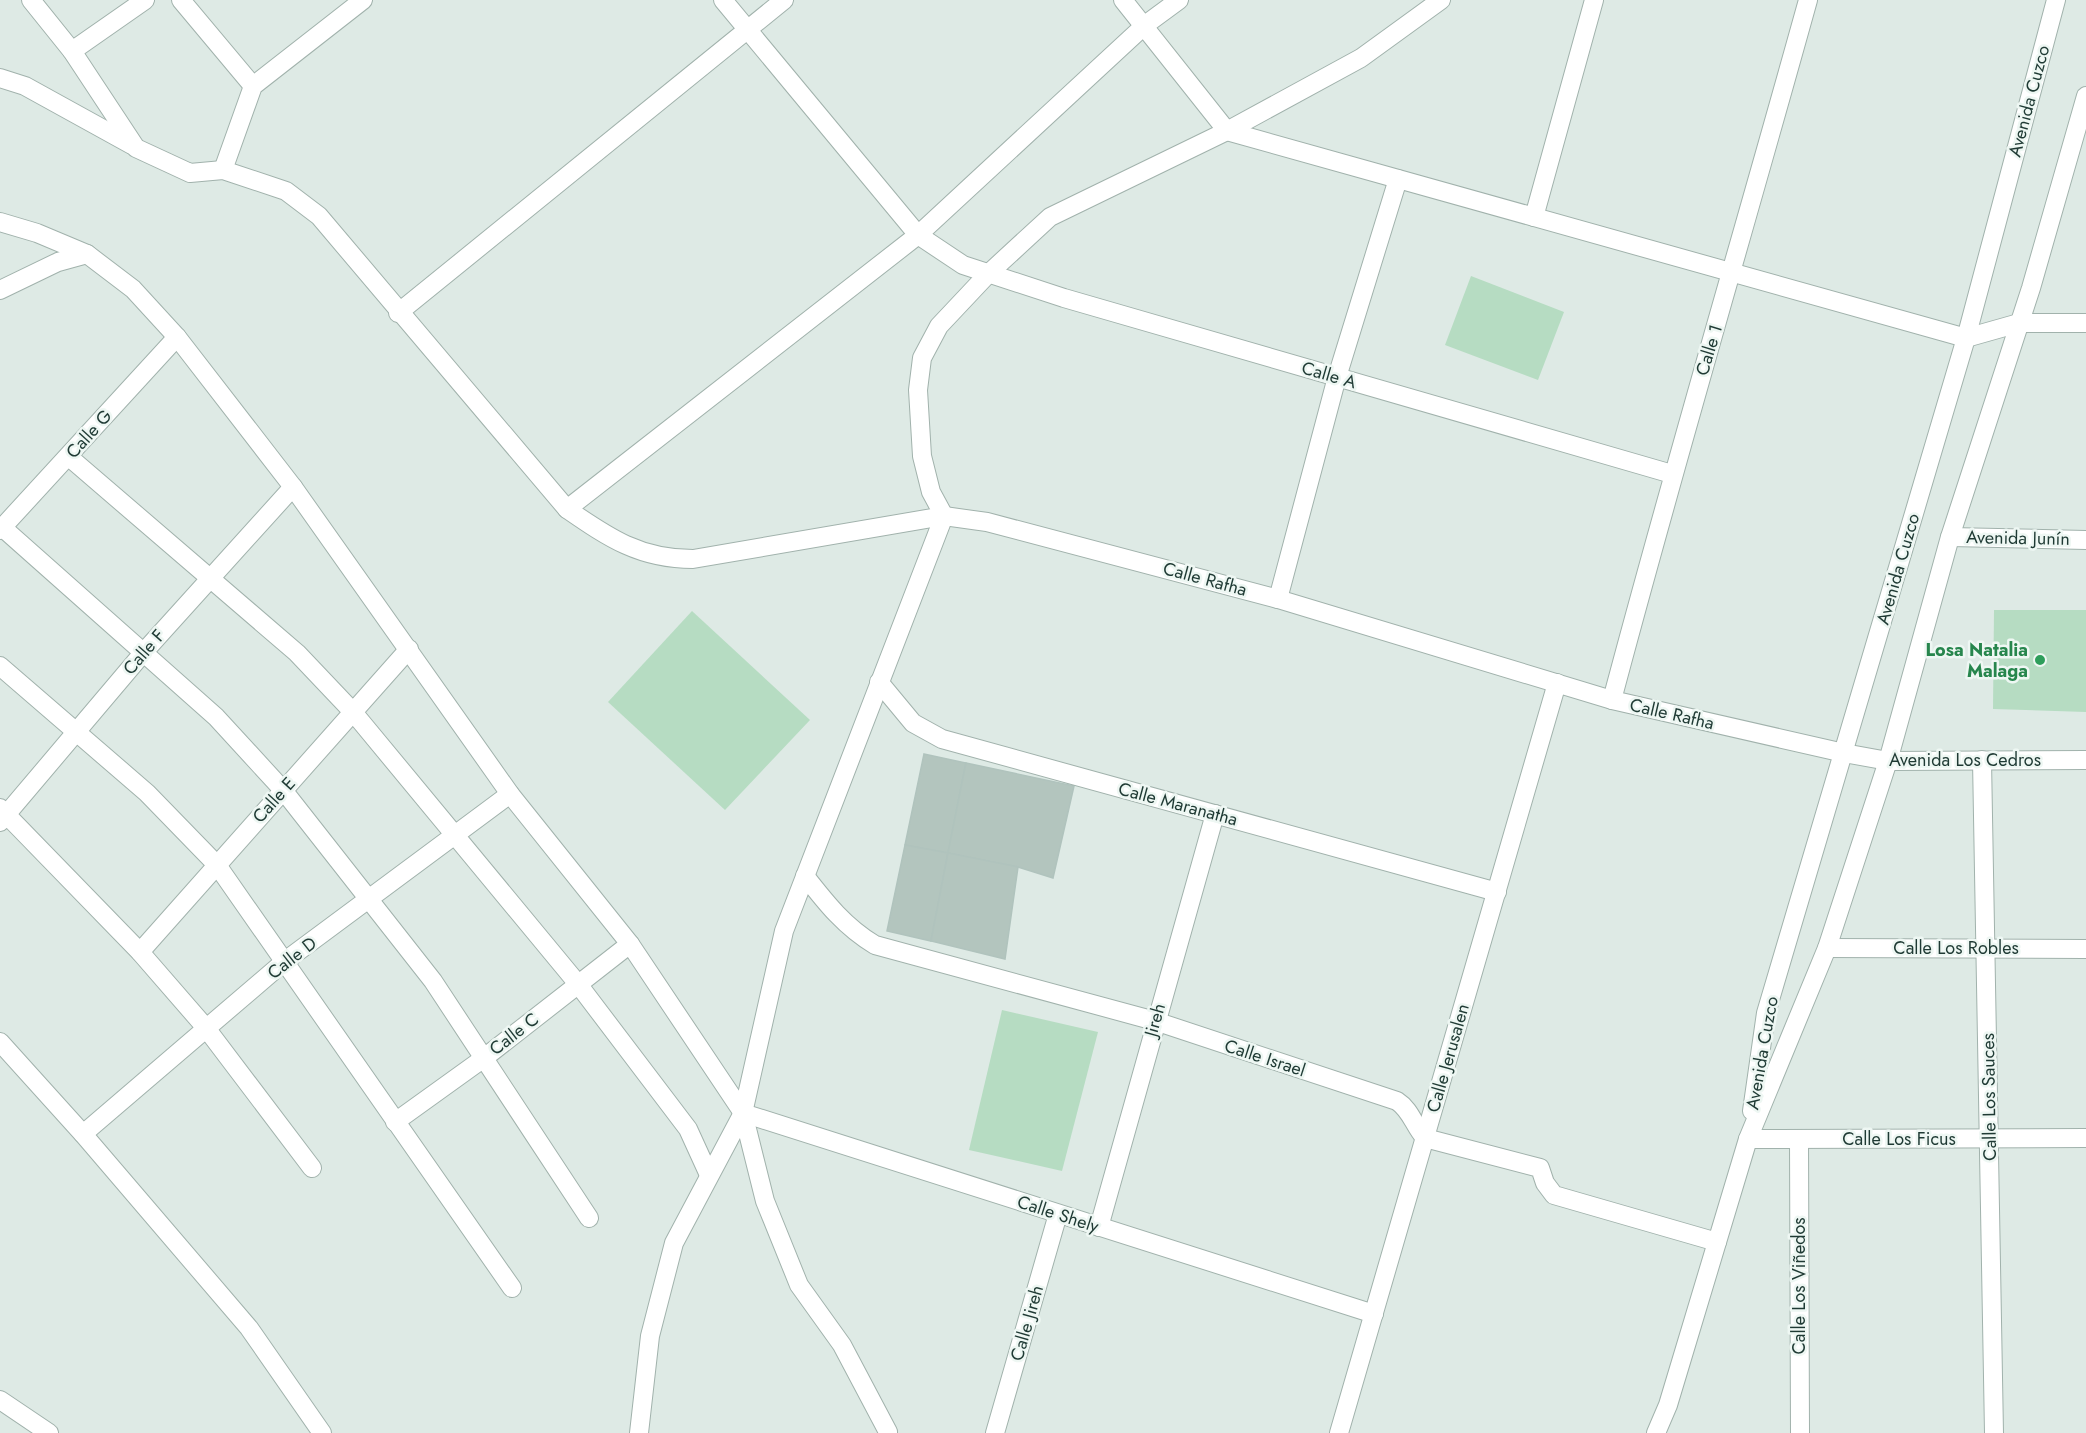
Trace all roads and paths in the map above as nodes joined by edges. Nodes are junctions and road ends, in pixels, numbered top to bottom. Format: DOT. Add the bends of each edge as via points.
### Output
graph roads {
  1 [pos="31,0"];
  2 [pos="145,0"];
  3 [pos="181,0"];
  4 [pos="363,0"];
  5 [pos="723,0"];
  6 [pos="784,0"];
  7 [pos="1123,0"];
  8 [pos="1179,0"];
  9 [pos="1441,0"];
  10 [pos="1594,0"];
  11 [pos="1808,0"];
  12 [pos="2056,0"];
  13 [pos="1145,25"];
  14 [pos="745,30"];
  15 [pos="72,51"];
  16 [pos="0,78"];
  17 [pos="253,86"];
  18 [pos="2086,96"];
  19 [pos="1227,131"];
  20 [pos="136,148"];
  21 [pos="223,170"];
  22 [pos="1398,179"];
  23 [pos="1534,217"];
  24 [pos="0,222"];
  25 [pos="918,235"];
  26 [pos="87,254"];
  27 [pos="1732,272"];
  28 [pos="987,275"];
  29 [pos="0,290"];
  30 [pos="398,313"];
  31 [pos="2019,323"];
  32 [pos="2086,323"];
  33 [pos="177,337"];
  34 [pos="1966,338"];
  35 [pos="1337,377"];
  36 [pos="69,457"];
  37 [pos="1672,474"];
  38 [pos="293,487"];
  39 [pos="567,509"];
  40 [pos="944,516"];
  41 [pos="2,529"];
  42 [pos="1950,537"];
  43 [pos="2086,540"];
  44 [pos="209,578"];
  45 [pos="1278,599"];
  46 [pos="409,649"];
  47 [pos="143,653"];
  48 [pos="0,666"];
  49 [pos="879,682"];
  50 [pos="1557,683"];
  51 [pos="1612,700"];
  52 [pos="353,712"];
  53 [pos="77,731"];
  54 [pos="1844,753"];
  55 [pos="1982,760"];
  56 [pos="2086,760"];
  57 [pos="1888,761"];
  58 [pos="283,790"];
  59 [pos="510,794"];
  60 [pos="1215,814"];
  61 [pos="3,815"];
  62 [pos="456,836"];
  63 [pos="217,865"];
  64 [pos="805,876"];
  65 [pos="1497,892"];
  66 [pos="370,899"];
  67 [pos="630,944"];
  68 [pos="1827,948"];
  69 [pos="1987,949"];
  70 [pos="2086,949"];
  71 [pos="140,952"];
  72 [pos="285,961"];
  73 [pos="578,984"];
  74 [pos="1155,1021"];
  75 [pos="206,1028"];
  76 [pos="0,1042"];
  77 [pos="484,1058"];
  78 [pos="743,1113"];
  79 [pos="395,1122"];
  80 [pos="83,1134"];
  81 [pos="1425,1138"];
  82 [pos="1748,1138"];
  83 [pos="2086,1138"];
  84 [pos="1799,1139"];
  85 [pos="1990,1139"];
  86 [pos="312,1168"];
  87 [pos="709,1175"];
  88 [pos="1058,1214"];
  89 [pos="589,1218"];
  90 [pos="1099,1227"];
  91 [pos="1717,1242"];
  92 [pos="512,1288"];
  93 [pos="1374,1314"];
  94 [pos="0,1400"];
  95 [pos="1668,1405"];
  96 [pos="50,1433"];
  97 [pos="322,1433"];
  98 [pos="639,1433"];
  99 [pos="891,1433"];
  100 [pos="995,1433"];
  101 [pos="1339,1433"];
  102 [pos="1656,1433"];
  103 [pos="1669,1433"];
  104 [pos="1800,1433"];
  105 [pos="1994,1433"];
  1 -- 15 [label="street"];
  2 -- 15 [label="street"];
  3 -- 17 [label="street"];
  4 -- 17 [label="street"];
  5 -- 14 [label="street, Calle A"];
  6 -- 14 [label="street"];
  7 -- 13 [label="street"];
  8 -- 13 [label="street"];
  9 -- 19 [label="street" via="1361,58"];
  10 -- 23 [label="street"];
  11 -- 27 [label="street, Calle 1"];
  12 -- 34 [label="street, Avenida Cuzco"];
  13 -- 19 [label="street"];
  13 -- 25 [label="street"];
  14 -- 25 [label="street, Calle A"];
  14 -- 30 [label="street"];
  15 -- 20 [label="street"];
  16 -- 20 [label="street" via="25,86"];
  17 -- 21 [label="street"];
  18 -- 31 [label="street, Avenida Cuzco"];
  19 -- 22 [label="street"];
  19 -- 28 [label="street" via="1050,217"];
  20 -- 21 [label="street" via="190,174"];
  21 -- 30 [label="street, Calle Rafha" via="286,191 319,216"];
  22 -- 23 [label="street"];
  22 -- 35 [label="street"];
  23 -- 27 [label="street"];
  24 -- 26 [label="street"];
  25 -- 28 [label="street, Calle A" via="963,266"];
  25 -- 39 [label="street"];
  26 -- 29 [label="street" via="58,262"];
  26 -- 33 [label="street" via="133,289"];
  27 -- 34 [label="street"];
  27 -- 37 [label="street, Calle 1"];
  28 -- 35 [label="street, Calle A"];
  28 -- 40 [label="street" via="939,326 922,358 918,390 922,456 931,492"];
  30 -- 39 [label="street, Calle Rafha"];
  31 -- 32 [label="street"];
  31 -- 34 [label="street"];
  31 -- 42 [label="street, Avenida Cuzco"];
  33 -- 36 [label="street, Calle G"];
  33 -- 38 [label="street"];
  34 -- 54 [label="street, Avenida Cuzco"];
  35 -- 37 [label="street, Calle A"];
  35 -- 45 [label="street"];
  36 -- 41 [label="street, Calle G"];
  36 -- 44 [label="street"];
  37 -- 51 [label="street, Calle 1"];
  38 -- 44 [label="street, Calle F"];
  38 -- 46 [label="street"];
  39 -- 40 [label="street, Calle Rafha" via="620,543 667,559 693,559"];
  40 -- 45 [label="street, Calle Rafha" via="1026,531"];
  40 -- 49 [label="street"];
  41 -- 47 [label="street"];
  42 -- 43 [label="street, Avenida Junín"];
  42 -- 57 [label="street, Avenida Cuzco"];
  44 -- 47 [label="street, Calle F"];
  44 -- 52 [label="street" via="297,653"];
  45 -- 50 [label="street, Calle Rafha"];
  46 -- 52 [label="street, Calle E"];
  46 -- 59 [label="street"];
  47 -- 53 [label="street, Calle F"];
  47 -- 58 [label="street" via="216,717"];
  48 -- 53 [label="street"];
  49 -- 60 [label="street, Calle Maranatha" via="913,723 942,739"];
  49 -- 64 [label="street"];
  50 -- 51 [label="street, Calle Rafha"];
  50 -- 65 [label="street, Calle Jerusalen"];
  51 -- 54 [label="street, Calle Rafha"];
  52 -- 58 [label="street, Calle E"];
  52 -- 62 [label="street"];
  53 -- 61 [label="street, Calle F"];
  53 -- 63 [label="street" via="147,793"];
  54 -- 57 [label="street, Avenida Los Cedros"];
  54 -- 82 [label="street, Avenida Cuzco" via="1766,1013"];
  55 -- 56 [label="street, Avenida Los Cedros"];
  55 -- 57 [label="street, Avenida Los Cedros"];
  55 -- 69 [label="street, Calle Los Sauces"];
  57 -- 68 [label="street, Avenida Cuzco"];
  58 -- 63 [label="street, Calle E"];
  58 -- 66 [label="street"];
  59 -- 62 [label="street, Calle D"];
  59 -- 67 [label="street"];
  60 -- 65 [label="street, Calle Maranatha"];
  60 -- 74 [label="street, Jireh"];
  61 -- 71 [label="street"];
  62 -- 66 [label="street, Calle D"];
  62 -- 73 [label="street"];
  63 -- 71 [label="street, Calle E"];
  63 -- 72 [label="street"];
  64 -- 74 [label="street, Calle Israel" via="852,931 875,945"];
  64 -- 78 [label="street" via="784,931"];
  65 -- 81 [label="street, Calle Jerusalen"];
  66 -- 72 [label="street, Calle D"];
  66 -- 77 [label="street" via="433,981"];
  67 -- 73 [label="street, Calle C"];
  67 -- 78 [label="street"];
  68 -- 69 [label="street, Calle Los Robles"];
  68 -- 82 [label="street, Avenida Cuzco"];
  69 -- 70 [label="street, Calle Los Robles"];
  69 -- 85 [label="street, Calle Los Sauces"];
  71 -- 75 [label="street"];
  72 -- 75 [label="street, Calle D"];
  72 -- 79 [label="street"];
  73 -- 77 [label="street, Calle C"];
  73 -- 87 [label="street" via="688,1129"];
  74 -- 81 [label="street, Calle Israel" via="1397,1101 1408,1110"];
  74 -- 90 [label="street, Jireh"];
  75 -- 80 [label="street, Calle D"];
  75 -- 86 [label="street"];
  76 -- 80 [label="street"];
  77 -- 79 [label="street, Calle C"];
  77 -- 89 [label="street"];
  78 -- 87 [label="street"];
  78 -- 88 [label="street, Calle Shely"];
  78 -- 99 [label="street" via="765,1201 799,1285 842,1345"];
  79 -- 92 [label="street"];
  80 -- 97 [label="street" via="249,1328"];
  81 -- 91 [label="street" via="1540,1168 1554,1195"];
  81 -- 93 [label="street, Calle Jerusalen"];
  82 -- 84 [label="street, Calle Los Ficus"];
  82 -- 91 [label="street, Avenida Cuzco"];
  83 -- 85 [label="street, Calle Los Ficus"];
  84 -- 85 [label="street, Calle Los Ficus"];
  84 -- 104 [label="street, Calle Los Viñedos"];
  85 -- 105 [label="street, Calle Los Sauces"];
  87 -- 98 [label="street" via="672,1253 650,1336"];
  88 -- 90 [label="street, Calle Shely"];
  88 -- 100 [label="street, Calle Jireh"];
  90 -- 93 [label="street, Calle Shely"];
  91 -- 95 [label="street, Avenida Cuzco"];
  93 -- 101 [label="street, Calle Jerusalen"];
  94 -- 96 [label="street"];
  95 -- 102 [label="street, Avenida Cuzco"];
  95 -- 103 [label="street, Avenida Cuzco"];
}
